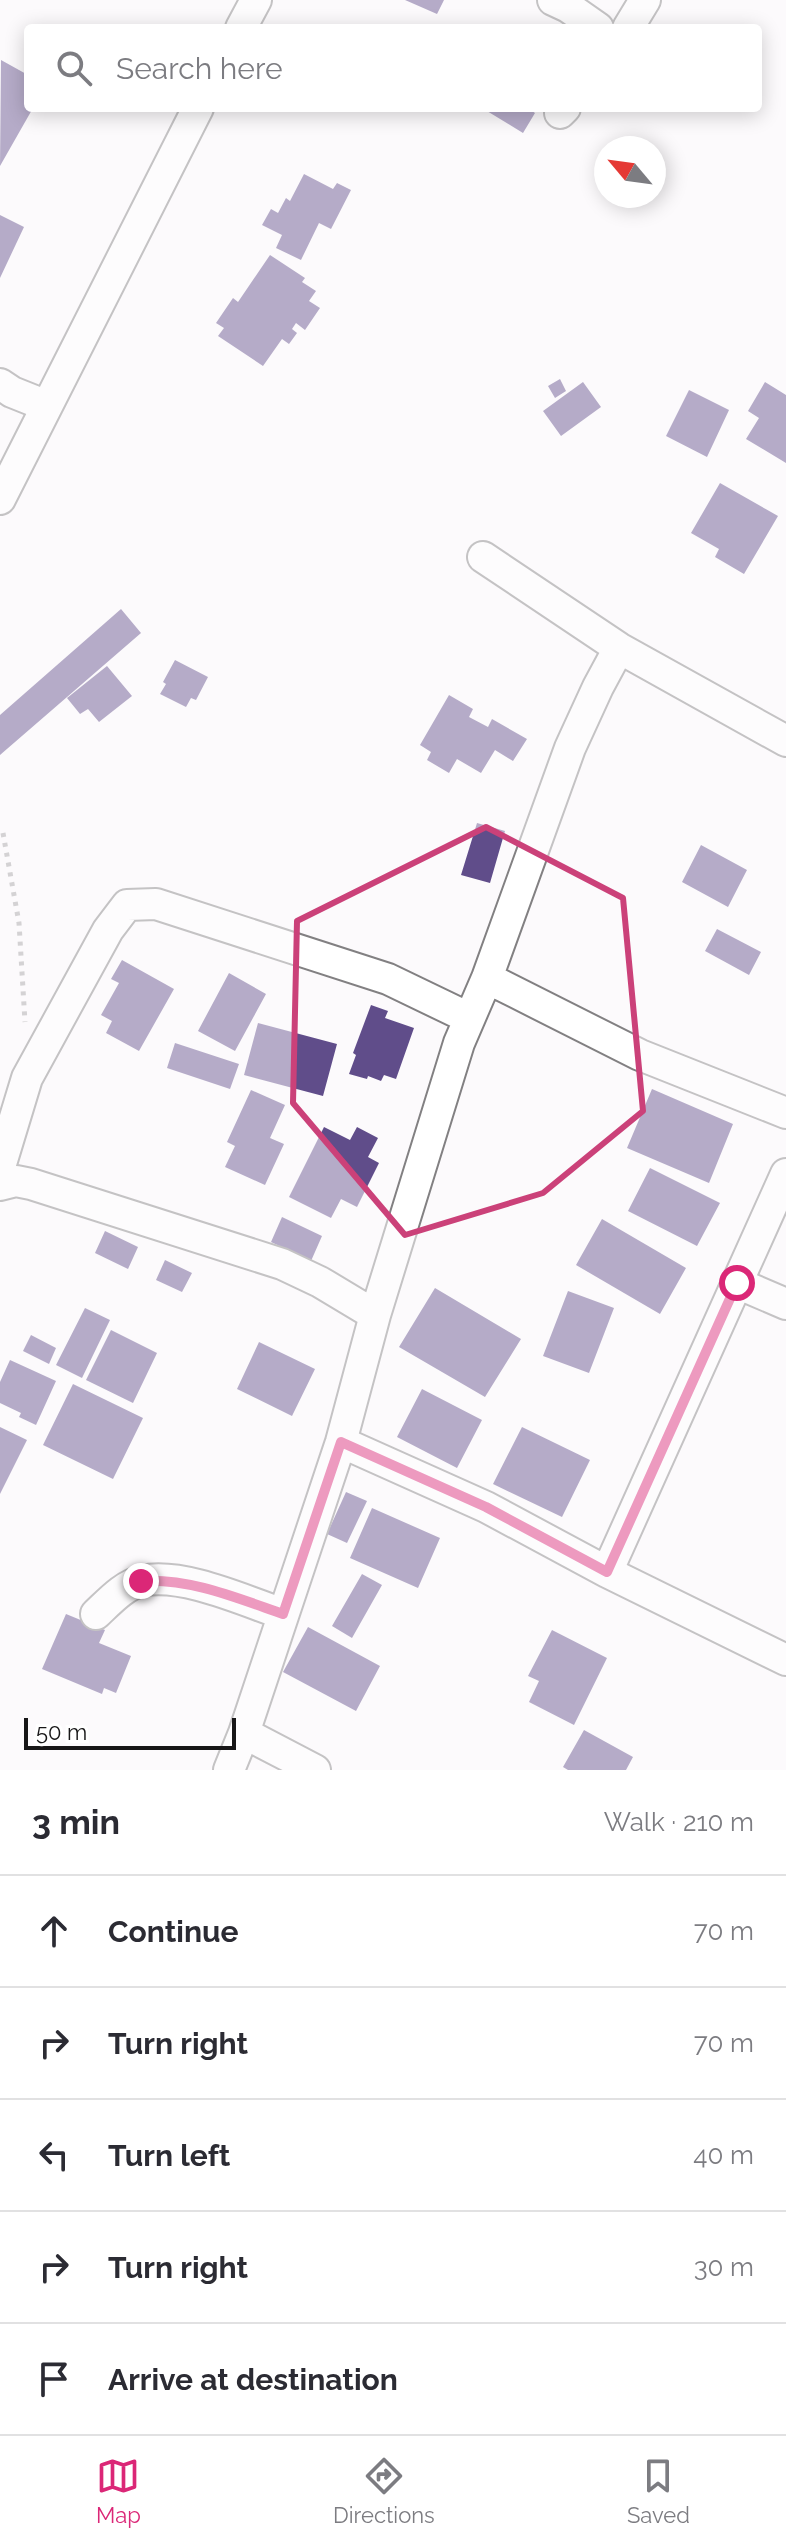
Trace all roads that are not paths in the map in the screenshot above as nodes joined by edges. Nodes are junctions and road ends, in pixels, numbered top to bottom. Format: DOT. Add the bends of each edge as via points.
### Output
graph roads {
  1 [pos="256,0"];
  2 [pos="553,0"];
  3 [pos="645,0"];
  4 [pos="243,24"];
  5 [pos="592,24"];
  6 [pos="630,24"];
  7 [pos="196,112"];
  8 [pos="0,384"];
  9 [pos="47,406"];
  10 [pos="0,499"];
  11 [pos="483,557"];
  12 [pos="619,648"];
  13 [pos="786,741"];
  14 [pos="487,978"];
  15 [pos="469,1018"];
  16 [pos="786,1113"];
  17 [pos="0,1167"];
  18 [pos="786,1174"];
  19 [pos="0,1185"];
  20 [pos="737,1283"];
  21 [pos="786,1304"];
  22 [pos="375,1315"];
  23 [pos="341,1442"];
  24 [pos="607,1572"];
  25 [pos="96,1614"];
  26 [pos="283,1614"];
  27 [pos="786,1660"];
  28 [pos="244,1733"];
  29 [pos="229,1770"];
  30 [pos="315,1770"];
  1 -- 4 [label="street"];
  2 -- 5 [label="street"];
  3 -- 6 [label="street"];
  7 -- 9 [label="street"];
  8 -- 9 [label="street"];
  9 -- 10 [label="street"];
  11 -- 12 [label="street"];
  12 -- 13 [label="street"];
  12 -- 14 [label="street" via="570,748"];
  14 -- 15 [label="street"];
  14 -- 16 [label="street" via="640,1055"];
  15 -- 17 [label="street" via="374,974 156,904 127,905 27,1078"];
  15 -- 22 [label="street"];
  18 -- 20 [label="street"];
  19 -- 22 [label="street" via="16,1181 43,1187 282,1264"];
  20 -- 21 [label="street"];
  20 -- 24 [label="street"];
  22 -- 23 [label="street"];
  23 -- 24 [label="street" via="486,1507"];
  23 -- 26 [label="street"];
  24 -- 27 [label="street"];
  25 -- 26 [label="street" via="141,1581 166,1580"];
  26 -- 28 [label="street"];
  28 -- 29 [label="street"];
  28 -- 30 [label="street"];
}
